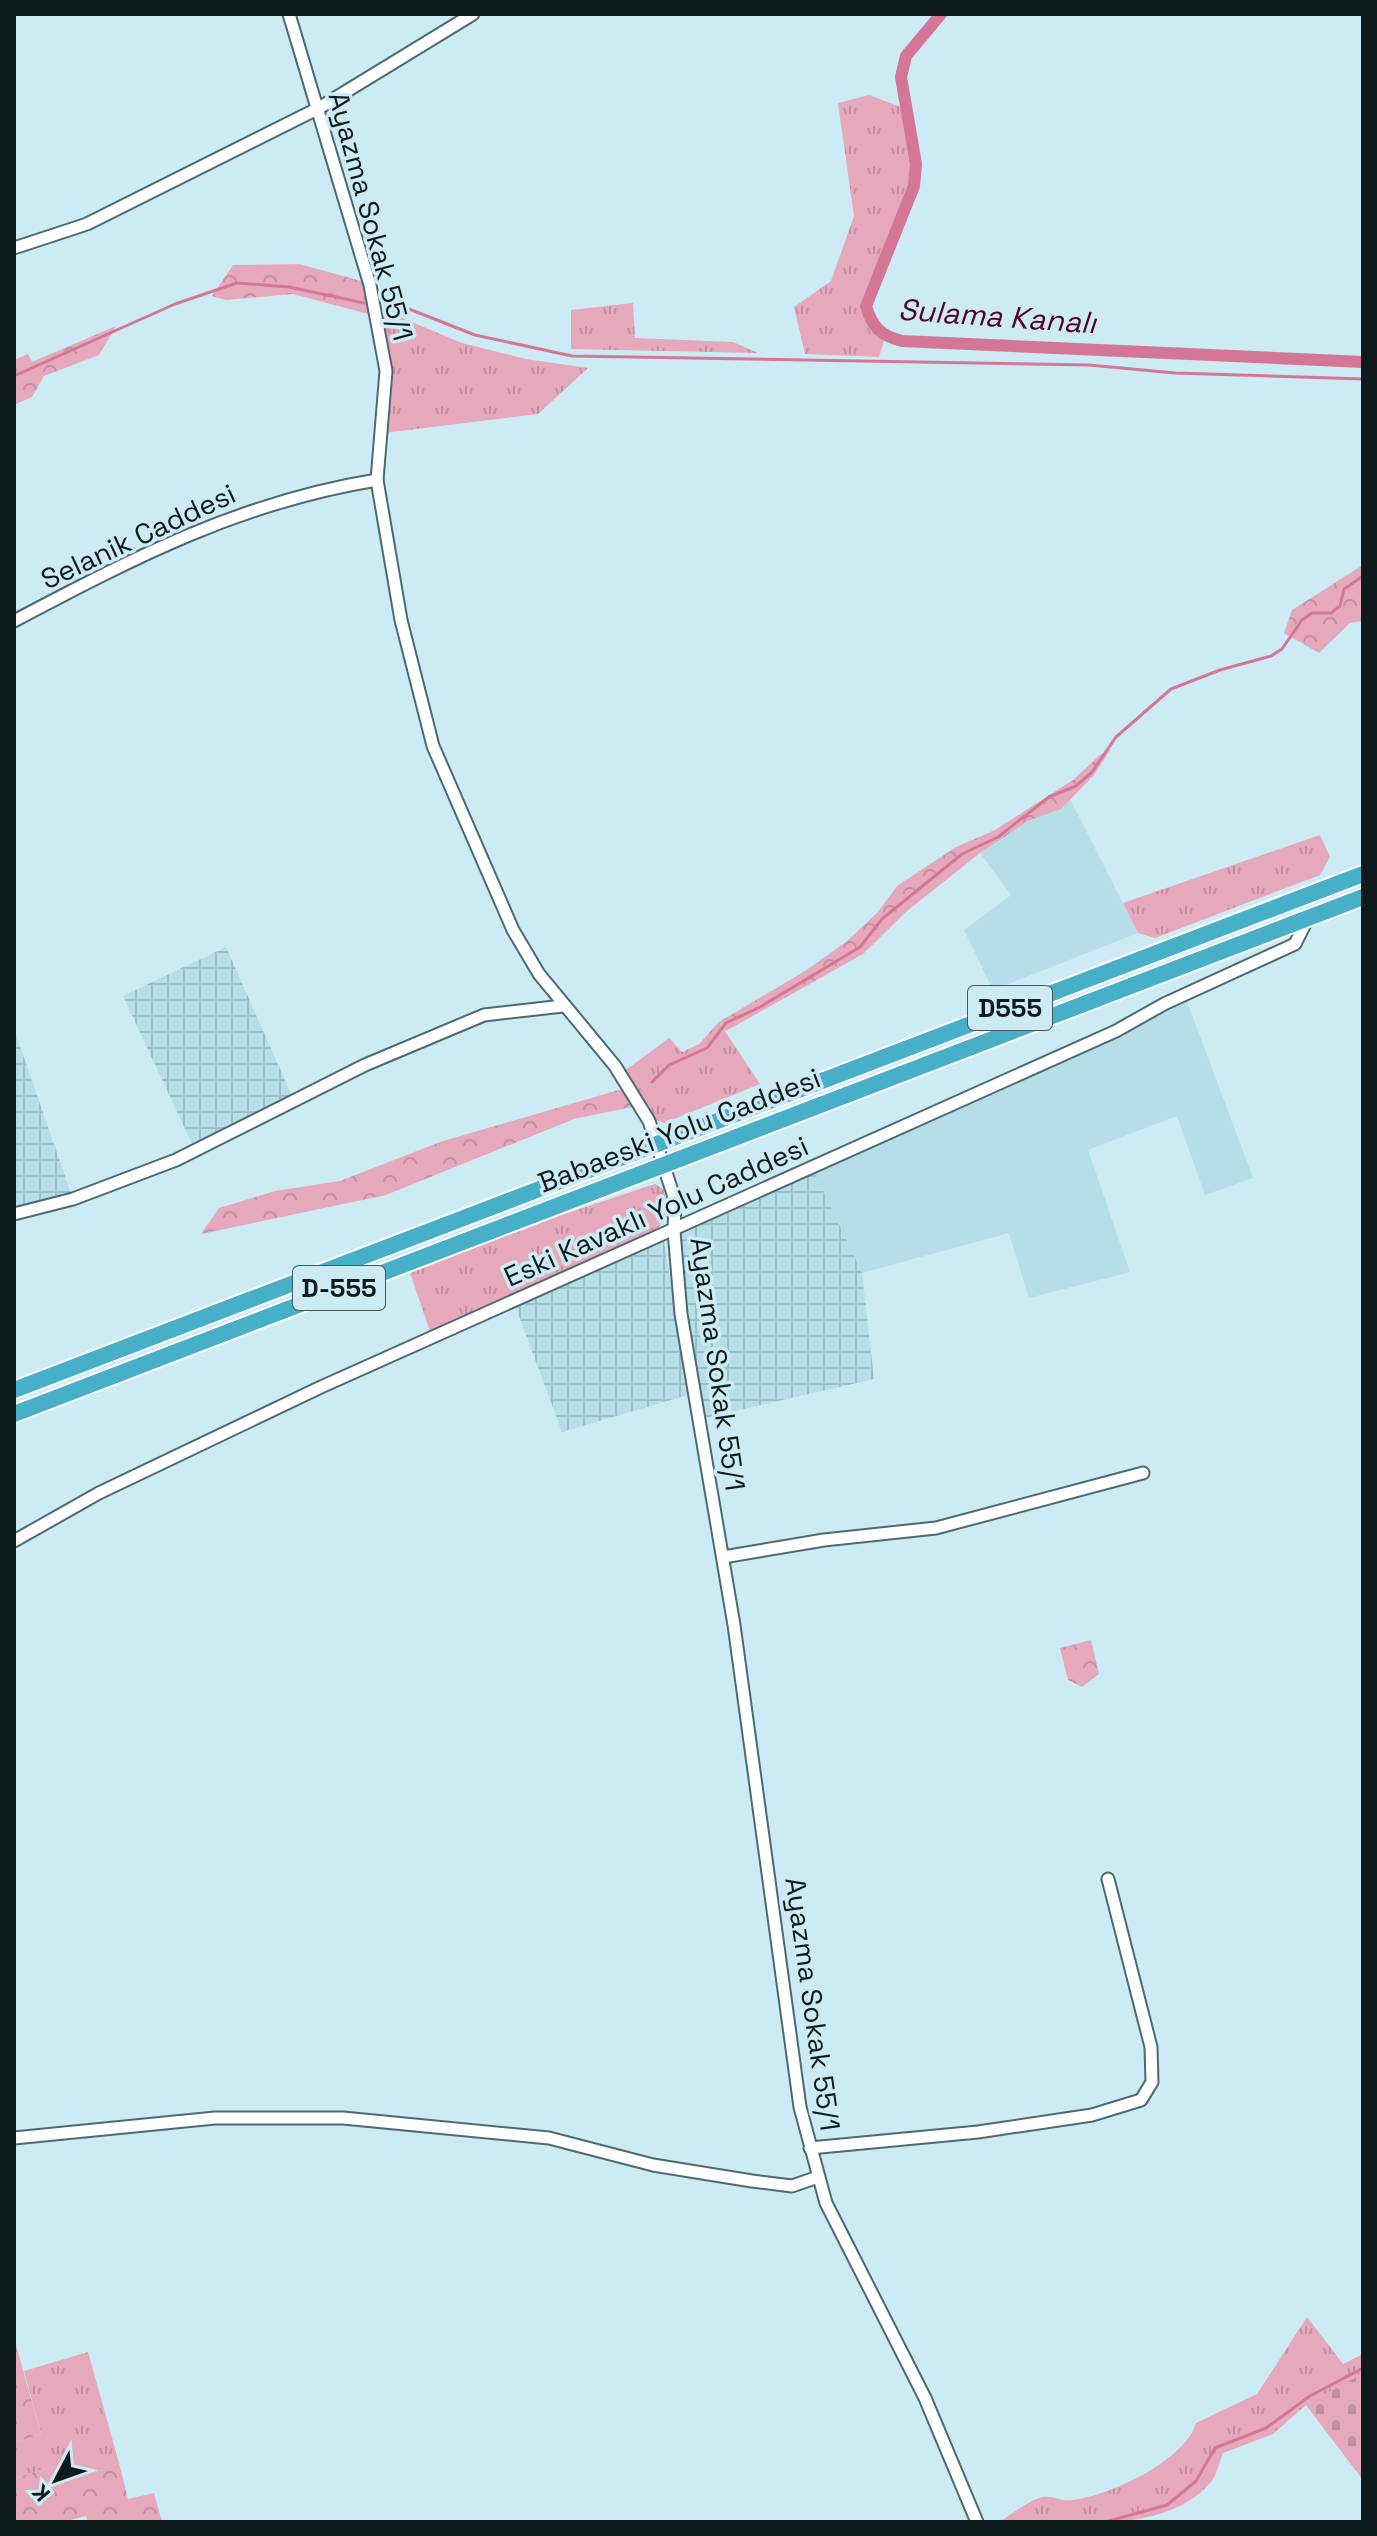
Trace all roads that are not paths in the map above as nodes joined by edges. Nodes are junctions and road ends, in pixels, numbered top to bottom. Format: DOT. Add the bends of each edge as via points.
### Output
graph roads {
  1 [pos="289,14"];
  2 [pos="473,14"];
  3 [pos="319,108"];
  4 [pos="14,248"];
  5 [pos="377,480"];
  6 [pos="14,621"];
  7 [pos="1363,874"];
  8 [pos="1363,897"];
  9 [pos="1308,918"];
  10 [pos="563,1006"];
  11 [pos="657,1142"];
  12 [pos="665,1163"];
  13 [pos="14,1214"];
  14 [pos="674,1231"];
  15 [pos="14,1390"];
  16 [pos="14,1414"];
  17 [pos="1143,1473"];
  18 [pos="14,1541"];
  19 [pos="723,1557"];
  20 [pos="1108,1879"];
  21 [pos="14,2138"];
  22 [pos="810,2148"];
  23 [pos="818,2177"];
  24 [pos="977,2522"];
  1 -- 3 [label="street, Ayazma Sokak 55/1"];
  2 -- 3 [label="street"];
  3 -- 4 [label="street" via="87,224"];
  3 -- 5 [label="street, Ayazma Sokak 55/1" via="370,285 386,371"];
  5 -- 6 [label="street, Selanik Caddesi" via="313,490 222,519"];
  5 -- 10 [label="street, Ayazma Sokak 55/1" via="401,620 433,746 513,930"];
  7 -- 11 [label="highway, Babaeski Yolu Caddesi / D555"];
  8 -- 9 [label="highway, Babaeski Yolu Caddesi / D555"];
  9 -- 12 [label="highway, Babaeski Yolu Caddesi / D555"];
  9 -- 14 [label="street, Eski Kavaklı Yolu Caddesi" via="1295,944"];
  10 -- 11 [label="street, Ayazma Sokak 55/1" via="615,1066"];
  10 -- 13 [label="street" via="484,1015 354,1071 176,1160 73,1199"];
  11 -- 12 [label="street, Ayazma Sokak 55/1"];
  11 -- 15 [label="highway, Babaeski Yolu Caddesi / D-555"];
  12 -- 14 [label="street, Ayazma Sokak 55/1" via="675,1200"];
  12 -- 16 [label="highway, Babaeski Yolu Caddesi / D-555"];
  14 -- 18 [label="street, Eski Kavaklı Yolu Caddesi" via="315,1390 99,1493"];
  14 -- 19 [label="street, Ayazma Sokak 55/1" via="681,1314"];
  17 -- 19 [label="street" via="936,1528"];
  19 -- 22 [label="street, Ayazma Sokak 55/1"];
  20 -- 22 [label="street" via="1151,2047 1152,2082 1141,2100 1092,2115 978,2132"];
  21 -- 23 [label="street" via="215,2118 343,2118 549,2138 653,2165 792,2186"];
  22 -- 23 [label="street, Ayazma Sokak 55/1"];
  23 -- 24 [label="street, Ayazma Sokak 55/1" via="826,2203 925,2398"];
}
